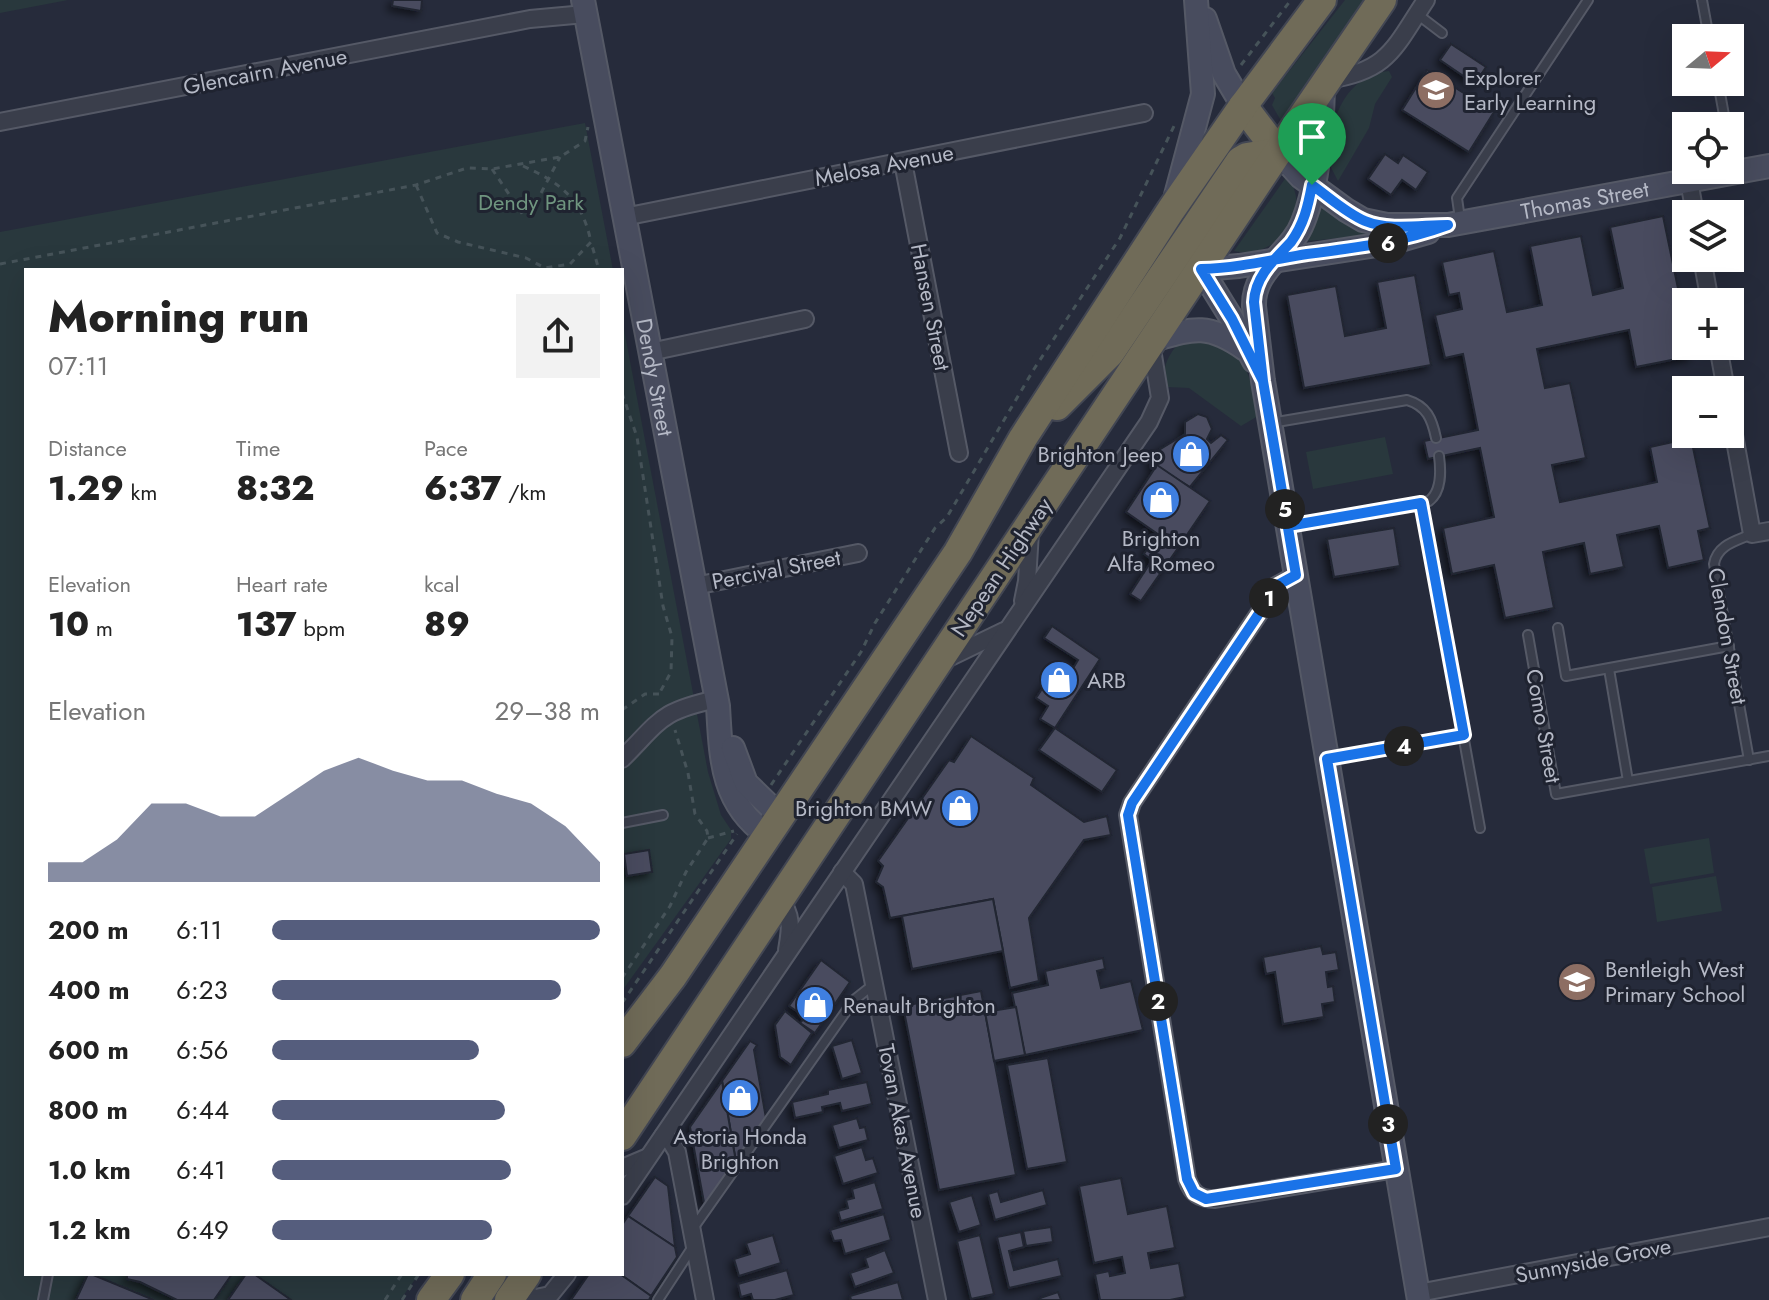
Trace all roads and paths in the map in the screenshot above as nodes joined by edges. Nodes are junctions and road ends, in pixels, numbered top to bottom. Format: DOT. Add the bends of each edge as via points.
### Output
graph roads {
  1 [pos="1291,0"];
  2 [pos="1322,0"];
  3 [pos="1382,0"];
  4 [pos="1588,0"];
  5 [pos="1702,0"];
  6 [pos="584,6"];
  7 [pos="1421,7"];
  8 [pos="1706,24"];
  9 [pos="1442,33"];
  10 [pos="1202,70"];
  11 [pos="1237,71"];
  12 [pos="1325,84"];
  13 [pos="1144,113"];
  14 [pos="1238,113"];
  15 [pos="605,119"];
  16 [pos="1176,121"];
  17 [pos="0,122"];
  18 [pos="1278,152"];
  19 [pos="560,157"];
  20 [pos="903,162"];
  21 [pos="522,166"];
  22 [pos="1769,166"];
  23 [pos="492,169"];
  24 [pos="1744,171"];
  25 [pos="549,177"];
  26 [pos="1673,184"];
  27 [pos="416,185"];
  28 [pos="1312,185"];
  29 [pos="1170,212"];
  30 [pos="624,217"];
  31 [pos="1454,224"];
  32 [pos="1185,241"];
  33 [pos="591,242"];
  34 [pos="1274,260"];
  35 [pos="0,264"];
  36 [pos="598,268"];
  37 [pos="1201,269"];
  38 [pos="805,319"];
  39 [pos="1144,336"];
  40 [pos="650,352"];
  41 [pos="1250,352"];
  42 [pos="1263,381"];
  43 [pos="624,399"];
  44 [pos="1270,423"];
  45 [pos="1028,432"];
  46 [pos="1436,438"];
  47 [pos="1736,448"];
  48 [pos="959,453"];
  49 [pos="1439,456"];
  50 [pos="1421,503"];
  51 [pos="1030,523"];
  52 [pos="1288,526"];
  53 [pos="1769,531"];
  54 [pos="1752,534"];
  55 [pos="858,553"];
  56 [pos="1298,584"];
  57 [pos="695,586"];
  58 [pos="1016,618"];
  59 [pos="1558,628"];
  60 [pos="1528,635"];
  61 [pos="1729,646"];
  62 [pos="936,664"];
  63 [pos="1609,669"];
  64 [pos="659,694"];
  65 [pos="718,702"];
  66 [pos="624,709"];
  67 [pos="670,712"];
  68 [pos="1464,735"];
  69 [pos="831,744"];
  70 [pos="876,753"];
  71 [pos="1769,756"];
  72 [pos="624,757"];
  73 [pos="1327,759"];
  74 [pos="1749,760"];
  75 [pos="777,776"];
  76 [pos="1628,781"];
  77 [pos="663,815"];
  78 [pos="624,823"];
  79 [pos="774,826"];
  80 [pos="1480,828"];
  81 [pos="708,838"];
  82 [pos="812,849"];
  83 [pos="842,872"];
  84 [pos="779,900"];
  85 [pos="716,911"];
  86 [pos="785,957"];
  87 [pos="624,975"];
  88 [pos="874,985"];
  89 [pos="624,1000"];
  90 [pos="624,1040"];
  91 [pos="624,1133"];
  92 [pos="663,1136"];
  93 [pos="649,1156"];
  94 [pos="624,1167"];
  95 [pos="1396,1169"];
  96 [pos="624,1193"];
  97 [pos="1769,1227"];
  98 [pos="694,1237"];
  99 [pos="48,1276"];
  100 [pos="401,1276"];
  101 [pos="418,1276"];
  102 [pos="449,1276"];
  103 [pos="491,1276"];
  104 [pos="565,1276"];
  105 [pos="515,1293"];
  106 [pos="1418,1296"];
  107 [pos="43,1300"];
  108 [pos="385,1300"];
  109 [pos="402,1300"];
  110 [pos="431,1300"];
  111 [pos="475,1300"];
  112 [pos="658,1300"];
  113 [pos="705,1300"];
  114 [pos="937,1300"];
  1 -- 11 [label="path"];
  2 -- 14 [label="highway, Nepean Highway"];
  3 -- 12 [label="highway, Nepean Highway"];
  4 -- 31 [label="lane" via="1457,198"];
  5 -- 8 [label="lane"];
  6 -- 15 [label="street, Dendy Street"];
  6 -- 17 [label="street, Glencairn Avenue"];
  7 -- 9 [label="lane"];
  7 -- 12 [label="street" via="1378,65"];
  10 -- 14 [label="street" via="1208,96"];
  10 -- 14 [label="street" via="1196,0"];
  10 -- 29 [label="street" via="1202,101"];
  12 -- 18 [label="highway, Nepean Highway"];
  12 -- 28 [label="street"];
  13 -- 20 [label="street, Melosa Avenue"];
  14 -- 18 [label="highway"];
  14 -- 29 [label="highway, Nepean Highway"];
  15 -- 19 [label="path" via="587,127 585,141"];
  15 -- 30 [label="street, Dendy Street"];
  16 -- 75 [label="path" via="1105,262 861,652"];
  18 -- 28 [label="street, Thomas Street"];
  18 -- 32 [label="highway" via="1241,160"];
  18 -- 37 [label="highway, Nepean Highway"];
  19 -- 21 [label="path"];
  19 -- 25 [label="path"];
  20 -- 30 [label="street, Melosa Avenue"];
  20 -- 48 [label="street, Hansen Street"];
  21 -- 23 [label="path"];
  21 -- 25 [label="path"];
  22 -- 24 [label="street, Thomas Street"];
  23 -- 25 [label="path" via="523,215"];
  23 -- 27 [label="path" via="467,168"];
  25 -- 33 [label="path" via="573,198 586,219"];
  26 -- 31 [label="street, Thomas Street"];
  27 -- 33 [label="path" via="437,233 458,242 526,258 545,268 570,264"];
  27 -- 35 [label="path"];
  28 -- 31 [label="street, Thomas Street" via="1370,223"];
  28 -- 34 [label="street" via="1302,226"];
  29 -- 32 [label="highway"];
  29 -- 45 [label="highway, Nepean Highway"];
  30 -- 40 [label="street, Dendy Street"];
  31 -- 34 [label="street, Thomas Street" via="1390,243"];
  32 -- 37 [label="highway"];
  32 -- 39 [label="highway"];
  33 -- 36 [label="path"];
  34 -- 37 [label="street, Thomas Street"];
  34 -- 42 [label="street" via="1254,298"];
  37 -- 39 [label="highway, Nepean Highway"];
  37 -- 41 [label="street"];
  38 -- 40 [label="street"];
  39 -- 41 [label="street" via="1205,329"];
  39 -- 45 [label="highway" via="1098,367"];
  39 -- 51 [label="highway, Nepean Highway"];
  39 -- 58 [label="street" via="1160,398 1154,412"];
  40 -- 57 [label="street, Dendy Street"];
  41 -- 42 [label="street"];
  42 -- 44 [label="street"];
  43 -- 64 [label="path" via="637,437 672,637 671,672"];
  44 -- 46 [label="lane" via="1407,400 1430,417"];
  44 -- 52 [label="street"];
  45 -- 69 [label="highway, Nepean Highway" via="958,552"];
  47 -- 54 [label="street"];
  49 -- 50 [label="lane" via="1436,494"];
  50 -- 52 [label="lane"];
  50 -- 68 [label="lane"];
  51 -- 58 [label="street" via="1027,581"];
  51 -- 62 [label="highway, Nepean Highway"];
  52 -- 56 [label="street"];
  53 -- 54 [label="street"];
  54 -- 61 [label="lane, Clendon Street" via="1722,548 1715,558"];
  55 -- 57 [label="street, Percival Street"];
  56 -- 73 [label="street"];
  56 -- 95 [label="street" via="1268,600 1128,815 1187,1179 1199,1197 1215,1199"];
  57 -- 65 [label="street, Dendy Street"];
  58 -- 62 [label="street" via="987,641"];
  58 -- 83 [label="street"];
  59 -- 63 [label="lane" via="1566,676"];
  60 -- 76 [label="lane, Como Street" via="1556,794"];
  61 -- 63 [label="lane"];
  61 -- 74 [label="lane, Clendon Street"];
  62 -- 70 [label="highway, Nepean Highway"];
  63 -- 76 [label="lane"];
  64 -- 66 [label="path" via="645,694"];
  64 -- 67 [label="path"];
  65 -- 67 [label="street"];
  65 -- 79 [label="street, Dendy Street" via="721,755 731,794 747,819"];
  67 -- 72 [label="street"];
  67 -- 81 [label="path" via="695,814"];
  68 -- 73 [label="lane"];
  68 -- 80 [label="lane"];
  69 -- 70 [label="highway" via="850,754"];
  69 -- 79 [label="highway, Nepean Highway"];
  70 -- 82 [label="highway, Nepean Highway"];
  71 -- 74 [label="lane"];
  73 -- 95 [label="street"];
  74 -- 76 [label="lane, Como Street"];
  77 -- 78 [label="lane"];
  79 -- 82 [label="highway"];
  79 -- 85 [label="highway, Nepean Highway"];
  81 -- 87 [label="path"];
  81 -- 89 [label="path" via="735,833"];
  82 -- 84 [label="highway, Nepean Highway"];
  83 -- 86 [label="street"];
  83 -- 88 [label="street, Tovan Akas Avenue" via="854,884"];
  84 -- 85 [label="highway" via="766,892 750,892"];
  84 -- 86 [label="street" via="790,923"];
  84 -- 91 [label="highway, Nepean Highway"];
  85 -- 90 [label="highway, Nepean Highway"];
  86 -- 92 [label="street"];
  88 -- 98 [label="lane" via="854,1000"];
  88 -- 114 [label="street, Tovan Akas Avenue"];
  92 -- 93 [label="street"];
  92 -- 98 [label="street" via="677,1152"];
  93 -- 94 [label="street"];
  93 -- 96 [label="street"];
  95 -- 106 [label="street"];
  97 -- 106 [label="street, Sunnyside Grove"];
  98 -- 112 [label="lane"];
  98 -- 113 [label="street"];
  99 -- 107 [label="lane"];
  100 -- 108 [label="path"];
  101 -- 109 [label="path"];
  102 -- 110 [label="highway"];
  103 -- 111 [label="highway"];
  104 -- 105 [label="street" via="550,1295"];
}
